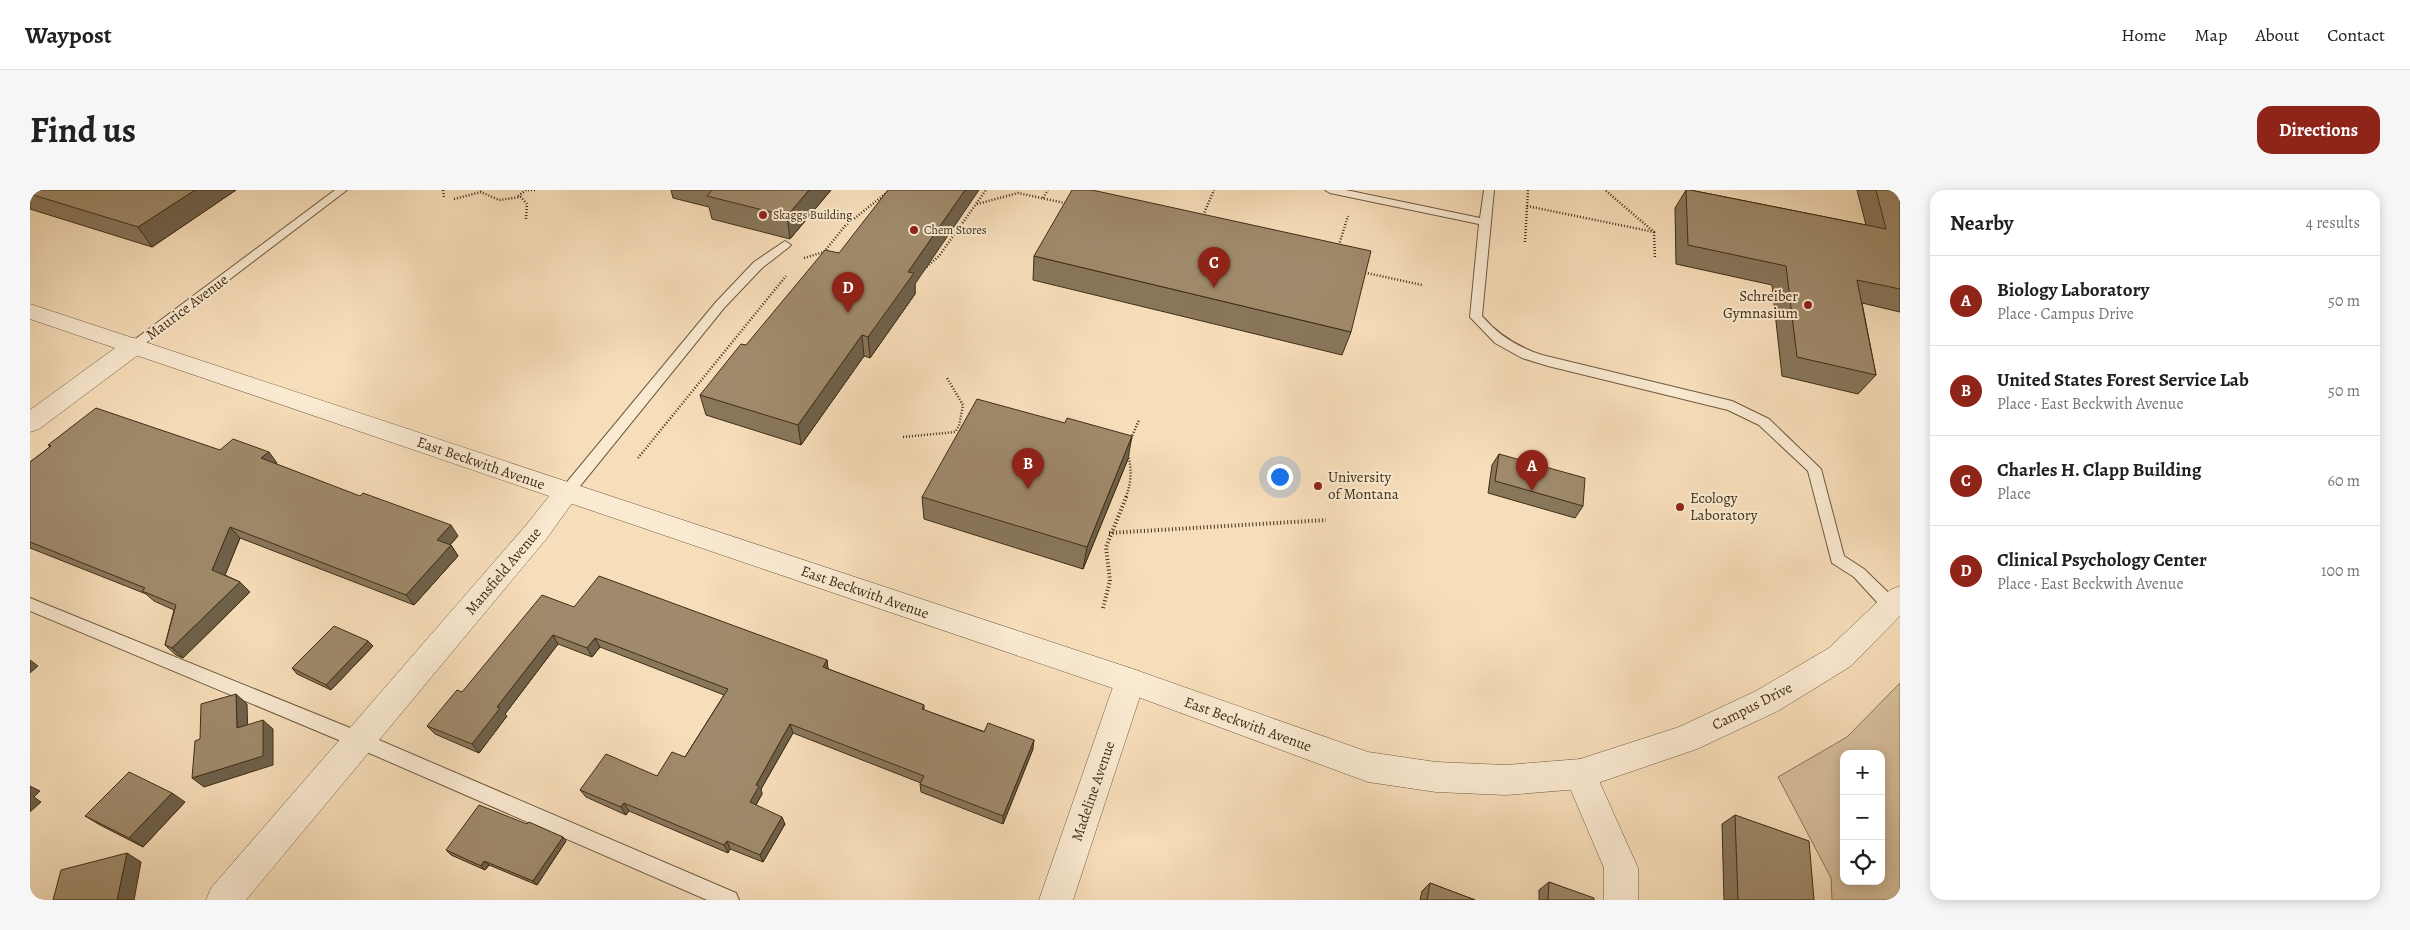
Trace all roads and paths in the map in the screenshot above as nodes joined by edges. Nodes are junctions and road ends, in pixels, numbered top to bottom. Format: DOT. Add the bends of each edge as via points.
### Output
graph roads {
  1 [pos="342,190"];
  2 [pos="443,190"];
  3 [pos="536,190"];
  4 [pos="887,190"];
  5 [pos="986,190"];
  6 [pos="1048,190"];
  7 [pos="1214,190"];
  8 [pos="1330,190"];
  9 [pos="1489,190"];
  10 [pos="1528,190"];
  11 [pos="1605,190"];
  12 [pos="518,196"];
  13 [pos="444,197"];
  14 [pos="1043,198"];
  15 [pos="454,199"];
  16 [pos="977,204"];
  17 [pos="1071,205"];
  18 [pos="1527,206"];
  19 [pos="1349,211"];
  20 [pos="526,218"];
  21 [pos="1485,222"];
  22 [pos="1198,225"];
  23 [pos="1654,232"];
  24 [pos="1525,242"];
  25 [pos="785,245"];
  26 [pos="824,252"];
  27 [pos="833,254"];
  28 [pos="1336,256"];
  29 [pos="1655,258"];
  30 [pos="800,260"];
  31 [pos="1360,271"];
  32 [pos="919,272"];
  33 [pos="787,275"];
  34 [pos="1422,285"];
  35 [pos="30,311"];
  36 [pos="134,346"];
  37 [pos="947,378"];
  38 [pos="1139,420"];
  39 [pos="30,424"];
  40 [pos="903,437"];
  41 [pos="638,458"];
  42 [pos="567,492"];
  43 [pos="1326,520"];
  44 [pos="1109,533"];
  45 [pos="1896,603"];
  46 [pos="30,604"];
  47 [pos="1103,608"];
  48 [pos="1130,682"];
  49 [pos="359,740"];
  50 [pos="1580,774"];
  51 [pos="223,900"];
  52 [pos="729,900"];
  53 [pos="1056,900"];
  54 [pos="1621,900"];
  1 -- 36 [label="lane, Maurice Avenue"];
  2 -- 13 [label="path"];
  3 -- 12 [label="path" via="526,190"];
  4 -- 26 [label="path" via="845,226"];
  5 -- 16 [label="path"];
  6 -- 14 [label="path"];
  7 -- 22 [label="path"];
  8 -- 21 [label="lane"];
  9 -- 21 [label="lane"];
  10 -- 18 [label="path"];
  11 -- 23 [label="path"];
  12 -- 15 [label="path" via="499,200 481,192"];
  12 -- 20 [label="path" via="527,204"];
  14 -- 16 [label="path" via="1018,193"];
  14 -- 17 [label="path"];
  16 -- 32 [label="path" via="939,256"];
  18 -- 23 [label="path"];
  18 -- 24 [label="path"];
  19 -- 28 [label="path"];
  21 -- 45 [label="lane" via="1476,317 1488,332 1526,355 1732,406 1764,422 1814,469 1837,559"];
  23 -- 29 [label="path"];
  25 -- 42 [label="lane, Mansfield Avenue" via="758,265 720,305"];
  26 -- 27 [label="path"];
  26 -- 30 [label="path"];
  31 -- 34 [label="path"];
  33 -- 41 [label="path"];
  35 -- 36 [label="street, East Beckwith Avenue"];
  36 -- 39 [label="street, Maurice Avenue"];
  36 -- 42 [label="street, East Beckwith Avenue"];
  37 -- 40 [label="path" via="963,404 955,432"];
  38 -- 44 [label="path" via="1126,450 1131,459 1127,499"];
  42 -- 48 [label="street, East Beckwith Avenue"];
  42 -- 49 [label="street, Mansfield Avenue"];
  43 -- 44 [label="path"];
  44 -- 47 [label="path" via="1105,549 1110,582"];
  45 -- 50 [label="street, Campus Drive" via="1840,657 1768,701 1686,739"];
  46 -- 49 [label="lane"];
  48 -- 50 [label="street, East Beckwith Avenue" via="1368,767 1436,777 1506,780"];
  48 -- 53 [label="street, Madeline Avenue"];
  49 -- 51 [label="street, Mansfield Avenue"];
  49 -- 52 [label="lane"];
  50 -- 54 [label="street" via="1621,868"];
}
